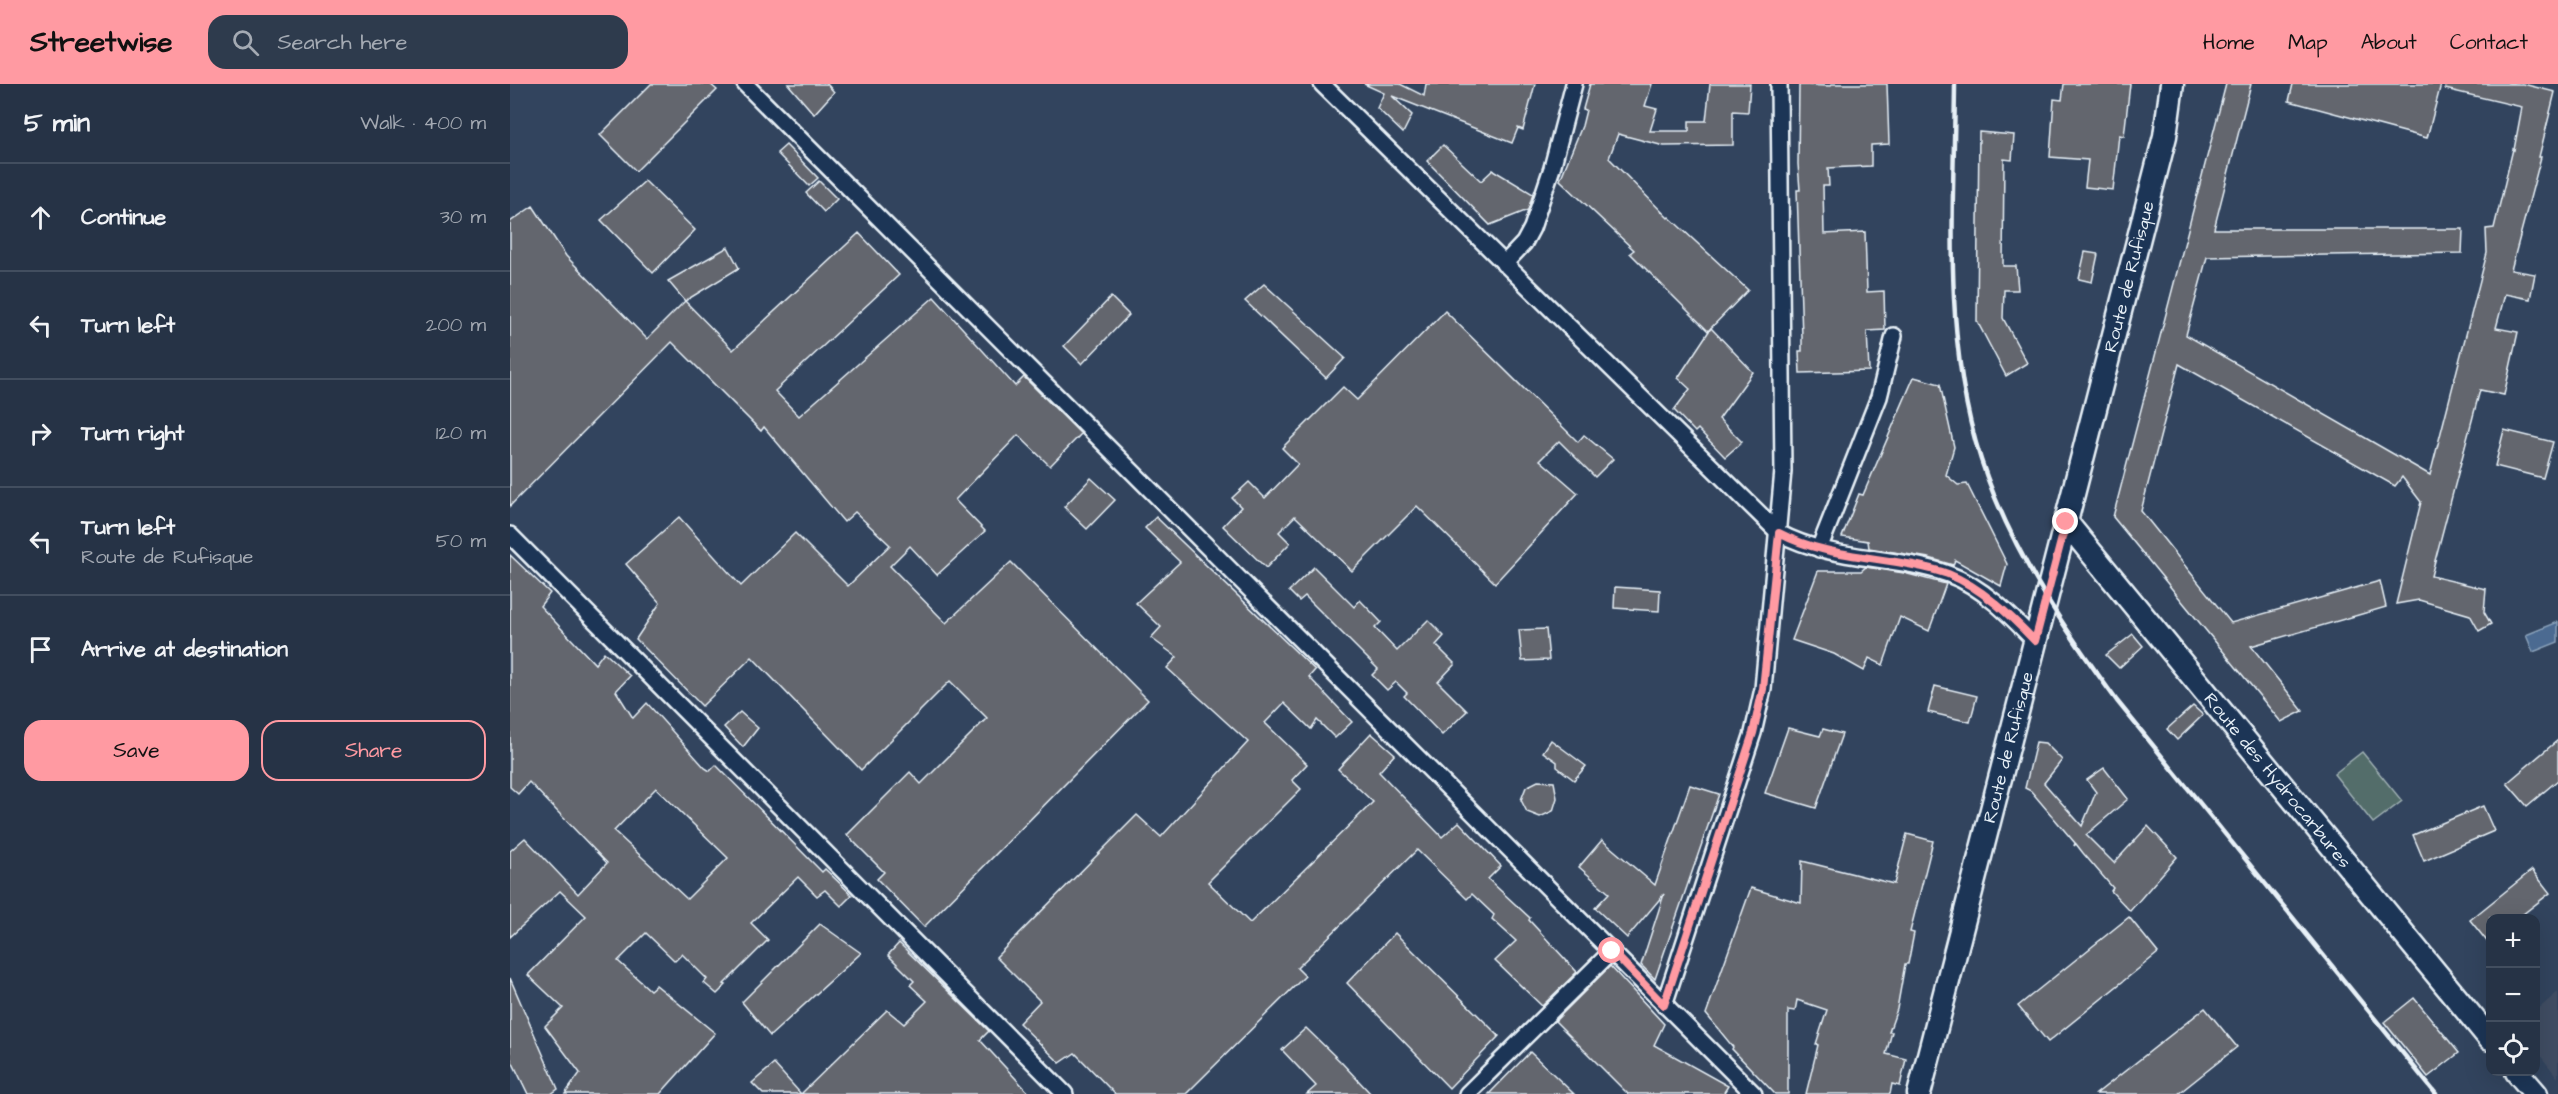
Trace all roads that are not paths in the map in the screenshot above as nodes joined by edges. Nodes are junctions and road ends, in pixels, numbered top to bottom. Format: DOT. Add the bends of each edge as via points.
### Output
graph roads {
  1 [pos="745,84"];
  2 [pos="1322,84"];
  3 [pos="1574,84"];
  4 [pos="1779,84"];
  5 [pos="2172,84"];
  6 [pos="1504,264"];
  7 [pos="1894,336"];
  8 [pos="2066,522"];
  9 [pos="1779,533"];
  10 [pos="510,535"];
  11 [pos="1819,549"];
  12 [pos="2035,641"];
  13 [pos="1612,951"];
  14 [pos="1664,1005"];
  15 [pos="2486,1033"];
  16 [pos="2521,1076"];
  17 [pos="1065,1094"];
  18 [pos="1467,1094"];
  19 [pos="1754,1094"];
  20 [pos="1920,1094"];
  21 [pos="2536,1094"];
  1 -- 13 [label="street"];
  2 -- 6 [label="street"];
  3 -- 6 [label="street" via="1532,228"];
  4 -- 9 [label="street" via="1783,471"];
  5 -- 8 [label="main road, Route de Rufisque" via="2165,136"];
  6 -- 9 [label="street"];
  7 -- 11 [label="street" via="1879,397"];
  8 -- 12 [label="main road, Route de Rufisque"];
  8 -- 15 [label="main road, Route des Hydrocarbures"];
  9 -- 11 [label="street"];
  9 -- 14 [label="street" via="1763,689 1753,733"];
  10 -- 17 [label="street"];
  11 -- 12 [label="street" via="1950,575 1989,598"];
  12 -- 20 [label="main road, Route de Rufisque"];
  13 -- 14 [label="street"];
  13 -- 18 [label="street"];
  14 -- 19 [label="street"];
  16 -- 21 [label="main road"];
}
